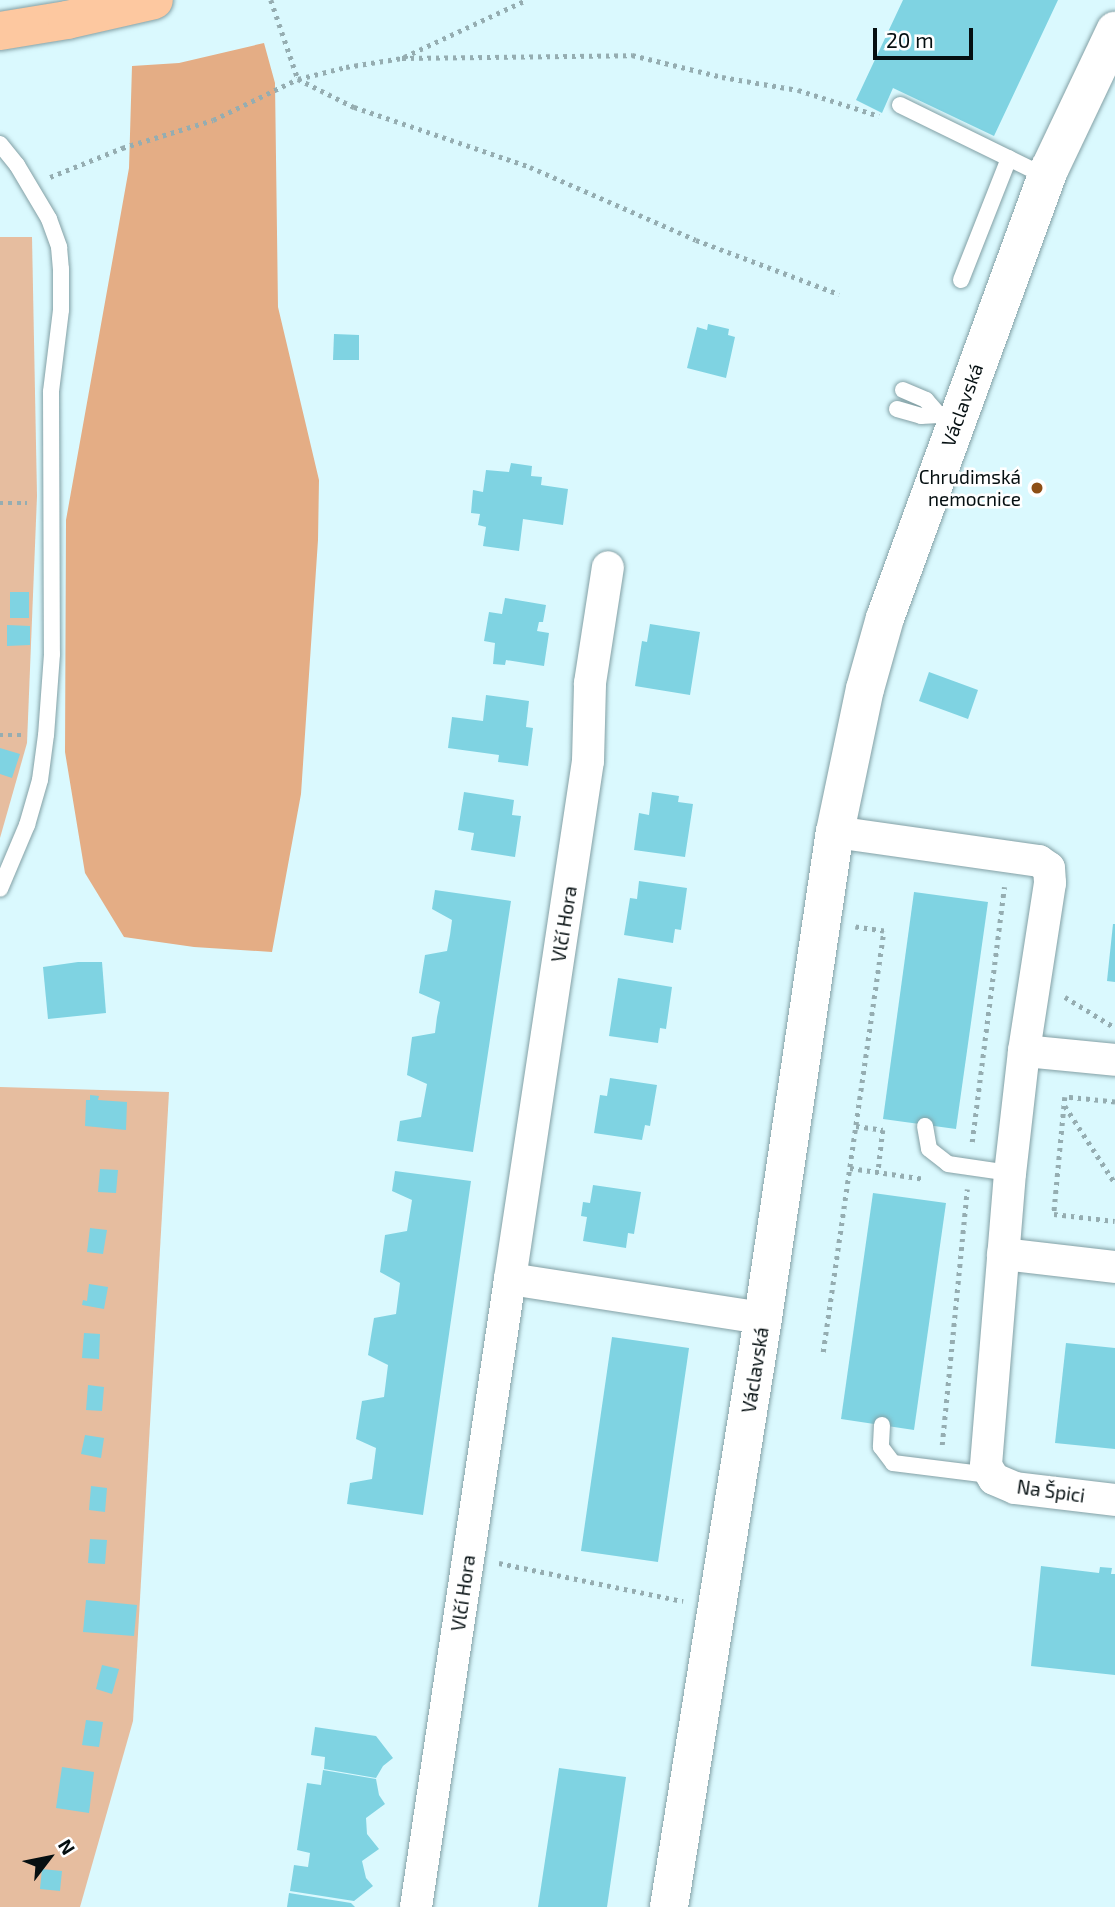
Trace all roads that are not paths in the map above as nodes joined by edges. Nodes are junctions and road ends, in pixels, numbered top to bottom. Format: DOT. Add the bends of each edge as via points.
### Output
graph roads {
  1 [pos="154,0"];
  2 [pos="0,16"];
  3 [pos="67,20"];
  4 [pos="0,31"];
  5 [pos="1115,31"];
  6 [pos="901,105"];
  7 [pos="0,144"];
  8 [pos="1009,158"];
  9 [pos="1047,177"];
  10 [pos="961,280"];
  11 [pos="903,390"];
  12 [pos="897,409"];
  13 [pos="948,418"];
  14 [pos="608,567"];
  15 [pos="835,832"];
  16 [pos="0,889"];
  17 [pos="1024,1051"];
  18 [pos="1115,1060"];
  19 [pos="925,1126"];
  20 [pos="1010,1173"];
  21 [pos="1003,1254"];
  22 [pos="1115,1267"];
  23 [pos="510,1279"];
  24 [pos="763,1318"];
  25 [pos="882,1425"];
  26 [pos="989,1475"];
  27 [pos="1115,1500"];
  28 [pos="416,1907"];
  29 [pos="670,1907"];
  1 -- 3 [label="main road"];
  2 -- 3 [label="lane"];
  3 -- 4 [label="main road"];
  5 -- 9 [label="street, Václavská"];
  6 -- 8 [label="lane"];
  7 -- 16 [label="lane" via="49,219 61,269 51,392 52,654 40,780"];
  8 -- 9 [label="lane"];
  8 -- 10 [label="lane"];
  9 -- 13 [label="street, Václavská"];
  11 -- 13 [label="lane" via="926,400"];
  12 -- 13 [label="lane"];
  13 -- 15 [label="street, Václavská" via="865,689"];
  14 -- 23 [label="street, Vlčí Hora" via="590,683 588,761"];
  15 -- 17 [label="street" via="1049,868"];
  15 -- 24 [label="street, Václavská"];
  17 -- 18 [label="street"];
  17 -- 20 [label="street"];
  19 -- 20 [label="lane" via="929,1149 941,1160 963,1168"];
  20 -- 21 [label="street"];
  21 -- 22 [label="street"];
  21 -- 26 [label="street" via="986,1457"];
  23 -- 24 [label="street"];
  23 -- 28 [label="street, Vlčí Hora"];
  24 -- 29 [label="street, Václavská"];
  25 -- 26 [label="lane" via="881,1447 893,1463"];
  26 -- 27 [label="street, Na Špici" via="1015,1489"];
}
